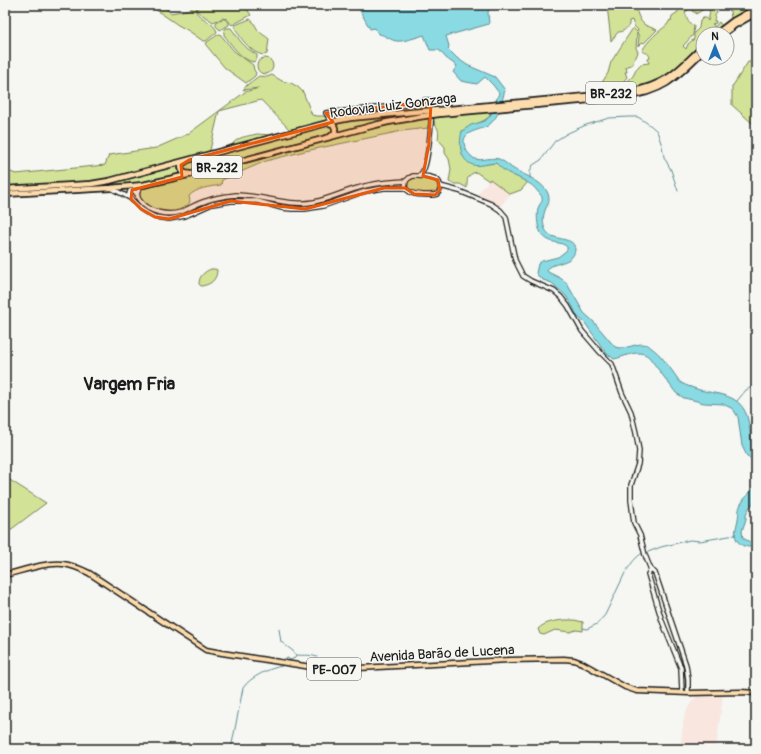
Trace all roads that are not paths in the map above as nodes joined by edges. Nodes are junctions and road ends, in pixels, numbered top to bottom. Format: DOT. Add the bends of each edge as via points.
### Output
graph roads {
  1 [pos="756,8"];
  2 [pos="756,13"];
  3 [pos="726,26"];
  4 [pos="734,26"];
  5 [pos="695,54"];
  6 [pos="695,59"];
  7 [pos="504,106"];
  8 [pos="326,113"];
  9 [pos="423,114"];
  10 [pos="335,121"];
  11 [pos="325,124"];
  12 [pos="330,137"];
  13 [pos="189,160"];
  14 [pos="424,171"];
  15 [pos="192,174"];
  16 [pos="419,176"];
  17 [pos="427,177"];
  18 [pos="406,181"];
  19 [pos="142,185"];
  20 [pos="440,186"];
  21 [pos="111,188"];
  22 [pos="405,188"];
  23 [pos="5,189"];
  24 [pos="5,194"];
  25 [pos="137,194"];
  26 [pos="131,199"];
  27 [pos="651,570"];
  28 [pos="5,575"];
  29 [pos="682,692"];
  30 [pos="688,693"];
  31 [pos="756,693"];
  1 -- 3 [label="highway"];
  2 -- 4 [label="highway"];
  5 -- 7 [label="highway, Rodovia Luiz Gonzaga / BR-232" via="670,77 641,90"];
  6 -- 7 [label="highway, Rodovia Luiz Gonzaga / BR-232" via="663,86 642,94"];
  7 -- 9 [label="highway, Rodovia Luiz Gonzaga / BR-232, bridge"];
  8 -- 10 [label="main road"];
  8 -- 11 [label="main road"];
  8 -- 14 [label="main road" via="416,104 428,100 431,102 432,120"];
  9 -- 10 [label="highway, Rodovia Luiz Gonzaga / BR-232"];
  9 -- 12 [label="highway, Rodovia Luiz Gonzaga / BR-232"];
  10 -- 11 [label="highway, Rodovia Luiz Gonzaga / BR-232"];
  11 -- 12 [label="highway" via="331,123 336,128"];
  11 -- 13 [label="highway, Rodovia Luiz Gonzaga / BR-232"];
  12 -- 15 [label="highway, Rodovia Luiz Gonzaga / BR-232"];
  13 -- 15 [label="highway" via="182,163 181,170 186,174"];
  13 -- 23 [label="highway, Rodovia Luiz Gonzaga / BR-232" via="101,183"];
  14 -- 16 [label="main road"];
  14 -- 17 [label="main road"];
  15 -- 19 [label="highway, Rodovia Luiz Gonzaga / BR-232"];
  16 -- 17 [label="main road"];
  16 -- 18 [label="main road" via="411,176"];
  17 -- 20 [label="main road" via="437,179"];
  18 -- 22 [label="main road"];
  18 -- 25 [label="main road" via="364,186 308,203 296,204 257,197 226,196 172,214 148,208 139,200"];
  19 -- 21 [label="highway, Rodovia Luiz Gonzaga / BR-232"];
  19 -- 25 [label="main road"];
  20 -- 22 [label="main road" via="438,193 432,195 411,193"];
  20 -- 27 [label="main road" via="459,191 500,210 506,217 515,260 523,276 561,297 582,331 612,364 636,433 639,451 631,500 634,523"];
  21 -- 24 [label="highway, Rodovia Luiz Gonzaga / BR-232"];
  21 -- 26 [label="main road"];
  22 -- 26 [label="main road" via="390,187 366,191 305,210 282,208 257,201 231,201 212,204 185,216 169,219 147,213"];
  25 -- 26 [label="main road" via="134,190 130,191"];
  27 -- 29 [label="main road" via="648,574 662,621 681,668"];
  27 -- 30 [label="main road" via="655,573 682,655 688,679"];
  28 -- 29 [label="main road, Avenida Barão de Lucena / PE-007" via="48,564 63,564 81,569 206,650 222,653 324,669 564,659 574,660 632,690"];
  29 -- 30 [label="main road, Avenida Barão de Lucena / PE-007"];
  30 -- 31 [label="main road, Avenida Barão de Lucena / PE-007"];
}
